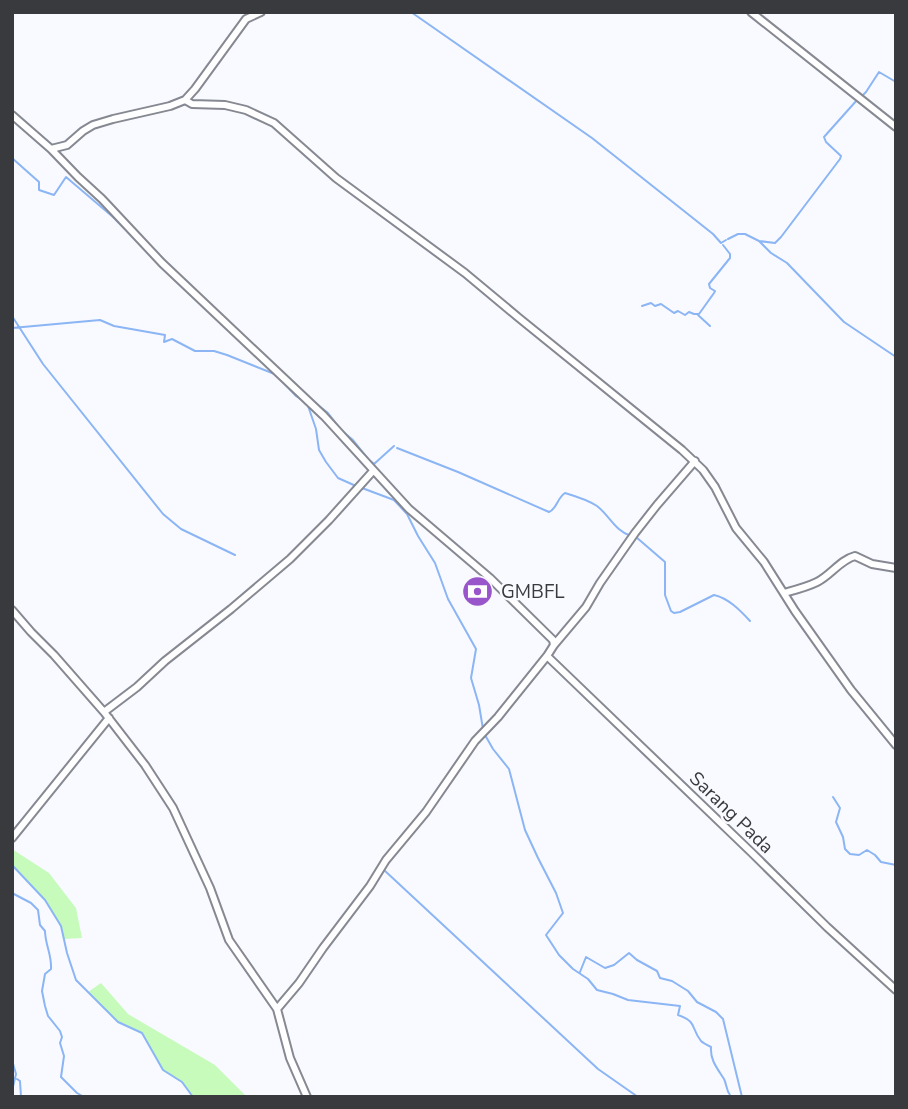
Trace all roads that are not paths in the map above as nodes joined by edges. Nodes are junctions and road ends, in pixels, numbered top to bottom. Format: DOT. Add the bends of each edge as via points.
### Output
graph roads {
  1 [pos="261,12"];
  2 [pos="751,12"];
  3 [pos="185,100"];
  4 [pos="12,115"];
  5 [pos="896,127"];
  6 [pos="51,149"];
  7 [pos="695,461"];
  8 [pos="373,471"];
  9 [pos="896,568"];
  10 [pos="784,593"];
  11 [pos="12,610"];
  12 [pos="554,645"];
  13 [pos="547,656"];
  14 [pos="107,715"];
  15 [pos="896,745"];
  16 [pos="12,838"];
  17 [pos="896,990"];
  18 [pos="277,1009"];
  19 [pos="307,1097"];
  1 -- 3 [label="street" via="246,19"];
  2 -- 5 [label="street"];
  3 -- 6 [label="street" via="93,125 67,145"];
  3 -- 7 [label="street" via="246,110 274,123 336,178 465,273"];
  4 -- 6 [label="street"];
  6 -- 8 [label="street" via="162,263 324,416"];
  7 -- 10 [label="street"];
  7 -- 12 [label="street" via="642,524 586,607"];
  8 -- 12 [label="street" via="409,509 490,578"];
  8 -- 14 [label="street" via="290,559"];
  9 -- 10 [label="street" via="855,555 818,582"];
  10 -- 15 [label="street" via="851,690"];
  11 -- 14 [label="street"];
  12 -- 13 [label="street"];
  13 -- 17 [label="street, Sarang Pada"];
  13 -- 18 [label="street" via="475,741"];
  14 -- 16 [label="street"];
  14 -- 18 [label="street" via="173,808 229,940"];
  18 -- 19 [label="street" via="290,1058"];
}
